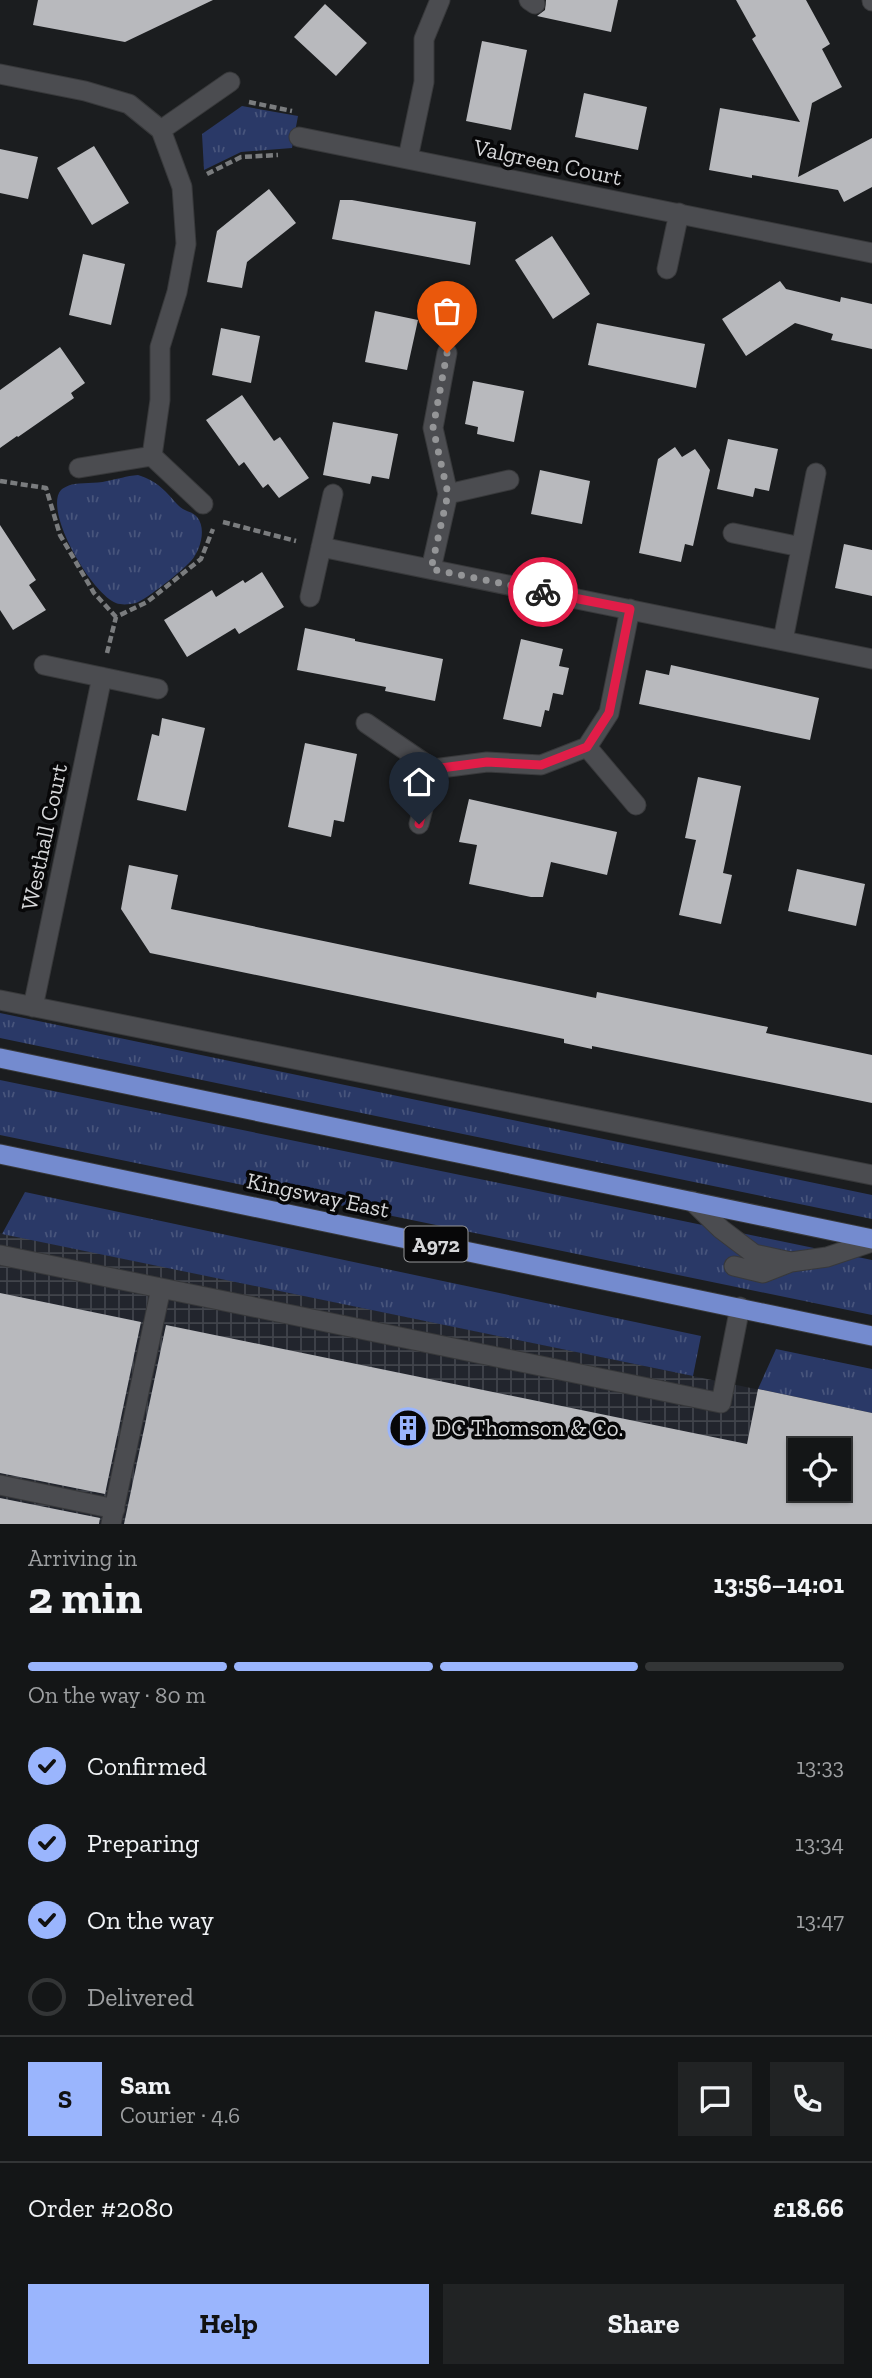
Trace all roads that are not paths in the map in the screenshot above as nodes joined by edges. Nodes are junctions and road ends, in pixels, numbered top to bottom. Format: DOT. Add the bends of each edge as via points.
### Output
graph roads {
  1 [pos="440,0"];
  2 [pos="0,74"];
  3 [pos="230,82"];
  4 [pos="161,130"];
  5 [pos="299,137"];
  6 [pos="408,158"];
  7 [pos="679,213"];
  8 [pos="872,253"];
  9 [pos="667,269"];
  10 [pos="447,353"];
  11 [pos="152,456"];
  12 [pos="79,468"];
  13 [pos="816,473"];
  14 [pos="509,480"];
  15 [pos="333,494"];
  16 [pos="448,494"];
  17 [pos="203,504"];
  18 [pos="733,533"];
  19 [pos="321,547"];
  20 [pos="801,547"];
  21 [pos="431,569"];
  22 [pos="310,597"];
  23 [pos="630,609"];
  24 [pos="783,640"];
  25 [pos="872,659"];
  26 [pos="44,665"];
  27 [pos="103,677"];
  28 [pos="158,689"];
  29 [pos="366,723"];
  30 [pos="587,747"];
  31 [pos="433,769"];
  32 [pos="636,805"];
  33 [pos="419,824"];
  34 [pos="0,1000"];
  35 [pos="33,1007"];
  36 [pos="0,1058"];
  37 [pos="0,1154"];
  38 [pos="872,1175"];
  39 [pos="692,1201"];
  40 [pos="872,1241"];
  41 [pos="0,1255"];
  42 [pos="791,1262"];
  43 [pos="734,1266"];
  44 [pos="161,1288"];
  45 [pos="740,1307"];
  46 [pos="872,1336"];
  47 [pos="0,1485"];
  48 [pos="113,1517"];
  1 -- 6 [label="street" via="424,38 424,82"];
  2 -- 4 [label="street" via="129,104"];
  3 -- 4 [label="street"];
  4 -- 11 [label="street" via="182,187 186,244 160,347 160,400"];
  5 -- 6 [label="street, Valgreen Court"];
  6 -- 7 [label="street, Valgreen Court"];
  7 -- 8 [label="street, Valgreen Court"];
  7 -- 9 [label="street"];
  10 -- 16 [label="street" via="433,428"];
  11 -- 12 [label="street"];
  11 -- 17 [label="street"];
  13 -- 20 [label="street"];
  14 -- 16 [label="street"];
  15 -- 19 [label="street"];
  16 -- 21 [label="street"];
  18 -- 20 [label="street"];
  19 -- 21 [label="street"];
  19 -- 22 [label="street"];
  20 -- 24 [label="street"];
  21 -- 23 [label="street"];
  23 -- 24 [label="street"];
  23 -- 30 [label="street" via="609,713"];
  24 -- 25 [label="street"];
  26 -- 27 [label="street"];
  27 -- 28 [label="street"];
  27 -- 35 [label="street, Westhall Court"];
  29 -- 31 [label="street"];
  30 -- 31 [label="street" via="541,765 487,762"];
  30 -- 32 [label="street"];
  31 -- 33 [label="street"];
  34 -- 35 [label="street"];
  35 -- 38 [label="street"];
  36 -- 39 [label="highway"];
  37 -- 45 [label="highway, Kingsway East / A972"];
  39 -- 40 [label="highway"];
  39 -- 42 [label="street" via="754,1254"];
  40 -- 42 [label="street" via="827,1257"];
  41 -- 44 [label="street"];
  42 -- 43 [label="street" via="763,1273"];
  44 -- 45 [label="street" via="721,1403"];
  44 -- 48 [label="street"];
  45 -- 46 [label="highway, Kingsway East / A972"];
  47 -- 48 [label="street"];
}
